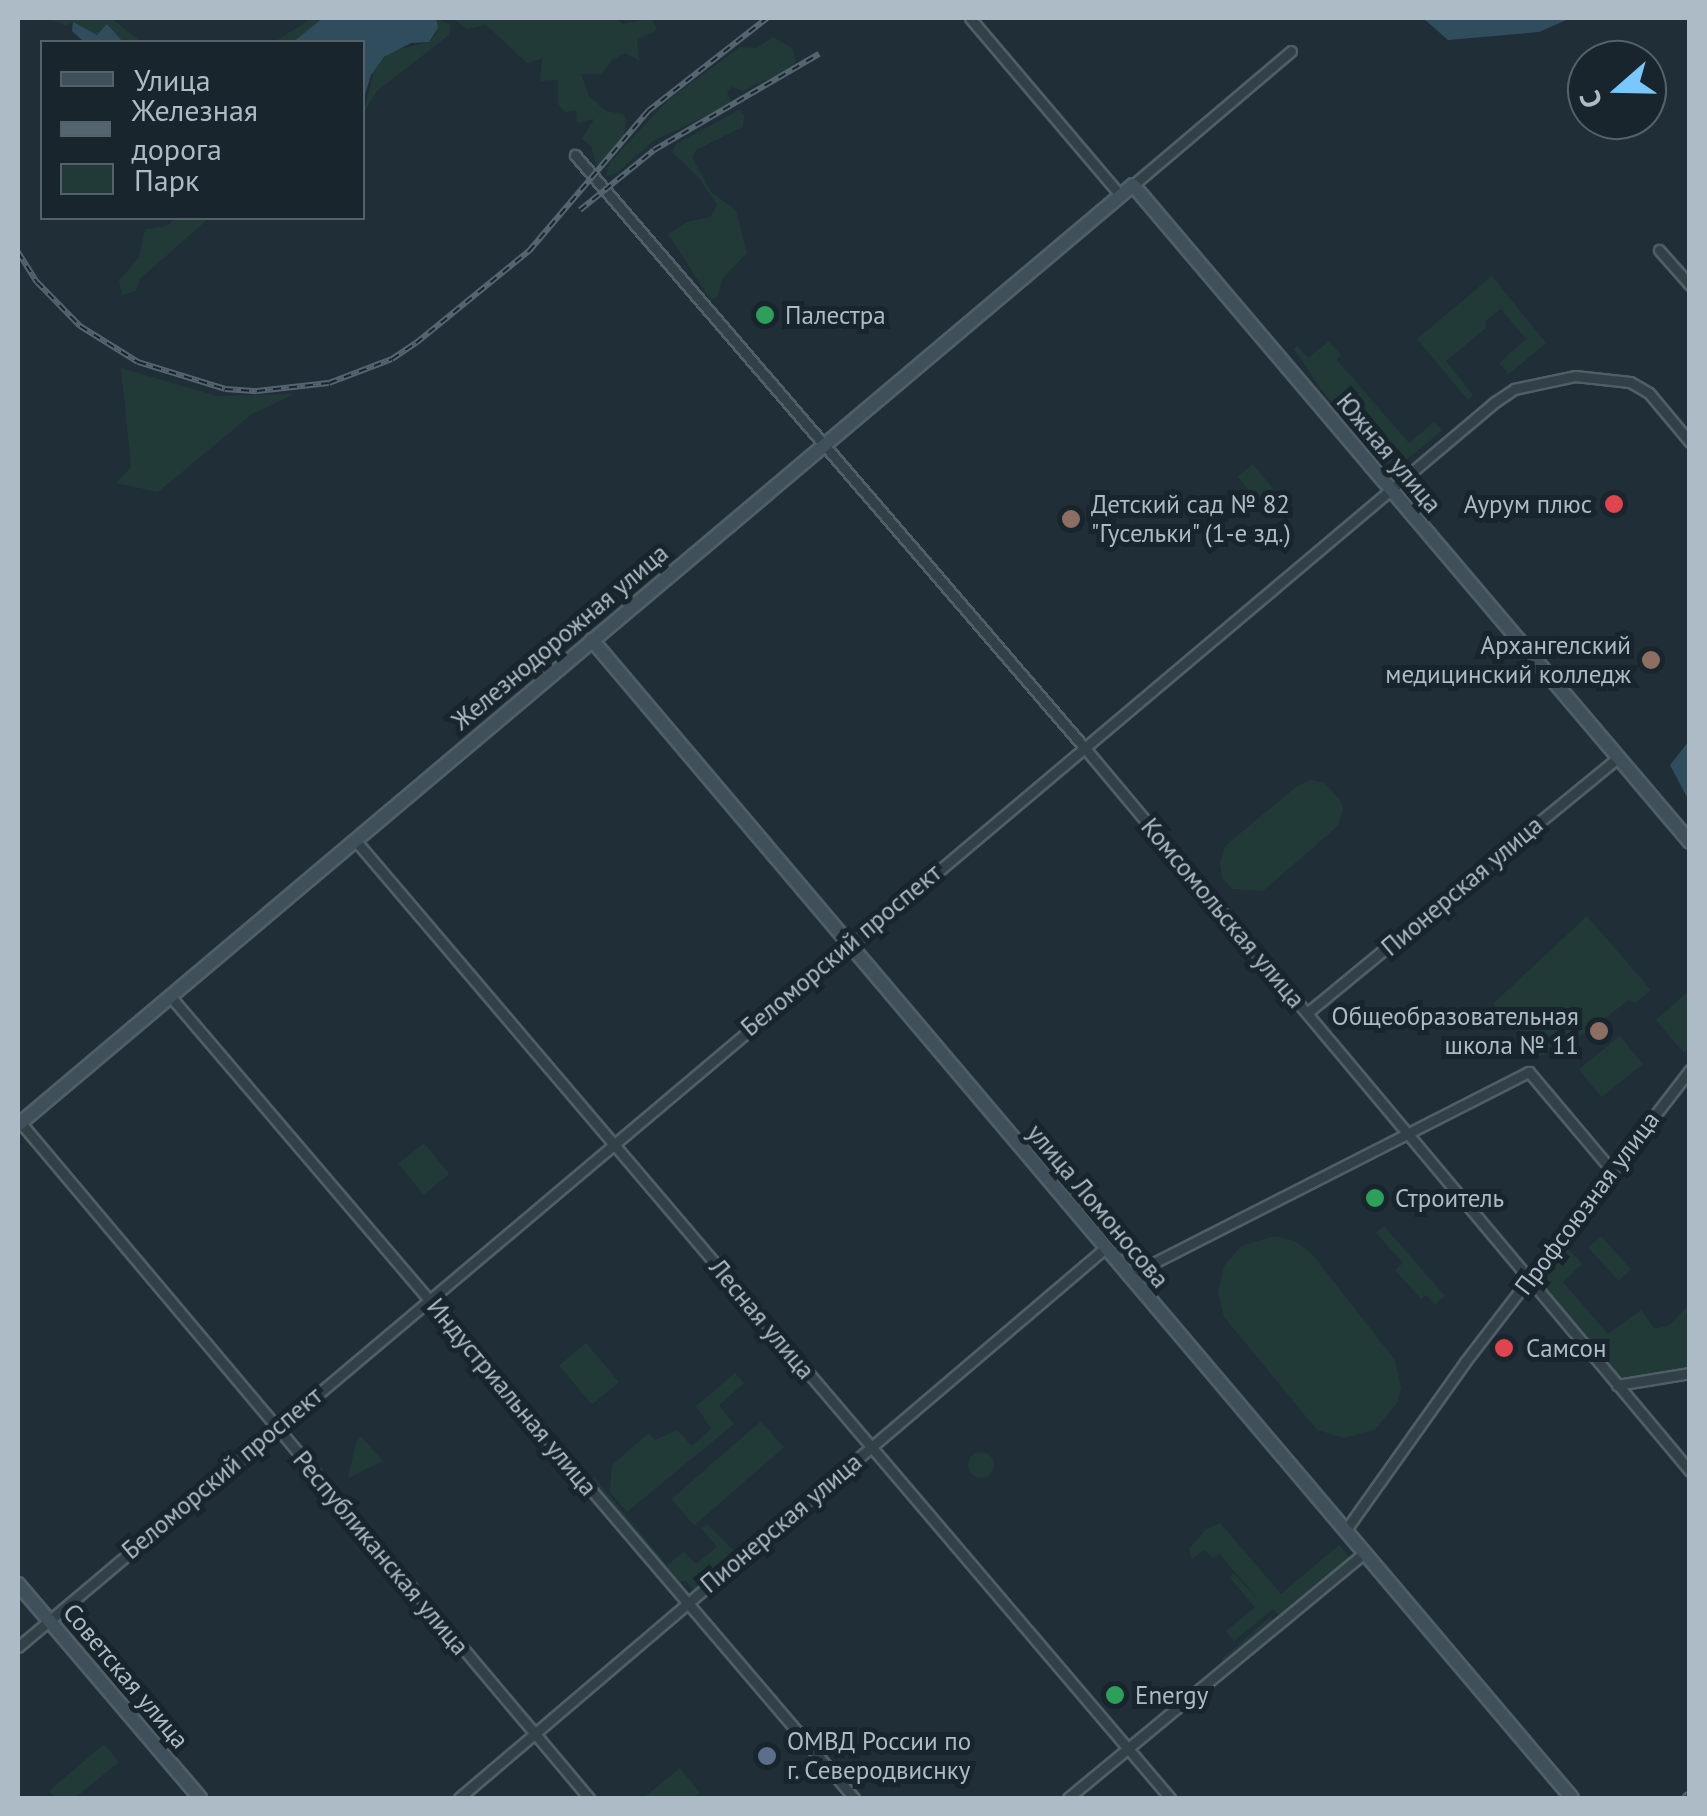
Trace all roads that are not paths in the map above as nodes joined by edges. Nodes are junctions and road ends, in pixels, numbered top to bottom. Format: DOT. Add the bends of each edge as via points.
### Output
graph roads {
  1 [pos="970,18"];
  2 [pos="1291,51"];
  3 [pos="575,155"];
  4 [pos="1133,185"];
  5 [pos="1120,196"];
  6 [pos="1659,250"];
  7 [pos="1690,285"];
  8 [pos="1690,442"];
  9 [pos="824,445"];
  10 [pos="1389,489"];
  11 [pos="592,640"];
  12 [pos="1082,746"];
  13 [pos="1617,758"];
  14 [pos="355,840"];
  15 [pos="1690,842"];
  16 [pos="847,944"];
  17 [pos="170,996"];
  18 [pos="1308,1014"];
  19 [pos="1690,1070"];
  20 [pos="19,1124"];
  21 [pos="1406,1132"];
  22 [pos="612,1142"];
  23 [pos="1609,1167"];
  24 [pos="1104,1249"];
  25 [pos="1128,1276"];
  26 [pos="1531,1278"];
  27 [pos="428,1299"];
  28 [pos="1690,1373"];
  29 [pos="1617,1385"];
  30 [pos="275,1428"];
  31 [pos="871,1447"];
  32 [pos="1690,1471"];
  33 [pos="1345,1532"];
  34 [pos="1364,1553"];
  35 [pos="18,1584"];
  36 [pos="687,1604"];
  37 [pos="49,1620"];
  38 [pos="18,1647"];
  39 [pos="536,1736"];
  40 [pos="1128,1750"];
  41 [pos="200,1798"];
  42 [pos="459,1798"];
  43 [pos="589,1798"];
  44 [pos="854,1798"];
  45 [pos="1068,1798"];
  46 [pos="1170,1798"];
  47 [pos="1572,1798"];
  1 -- 5 [label="street"];
  2 -- 4 [label="street"];
  3 -- 9 [label="street, Комсомольская улица"];
  4 -- 5 [label="main road, Железнодорожная улица"];
  4 -- 10 [label="main road, Южная улица"];
  5 -- 9 [label="main road, Железнодорожная улица"];
  6 -- 7 [label="street"];
  8 -- 10 [label="street, Беломорский проспект" via="1649,393 1630,382 1575,376 1514,389"];
  9 -- 11 [label="main road, Железнодорожная улица"];
  9 -- 12 [label="street, Комсомольская улица"];
  10 -- 12 [label="street, Беломорский проспект"];
  10 -- 13 [label="main road, Южная улица"];
  11 -- 14 [label="main road, Железнодорожная улица"];
  11 -- 16 [label="main road, улица Ломоносова"];
  12 -- 16 [label="street, Беломорский проспект"];
  12 -- 18 [label="street, Комсомольская улица"];
  13 -- 15 [label="main road, Южная улица"];
  13 -- 18 [label="street, Пионерская улица"];
  14 -- 17 [label="main road, Железнодорожная улица"];
  14 -- 22 [label="street, Лесная улица"];
  16 -- 22 [label="street, Беломорский проспект"];
  16 -- 24 [label="main road, улица Ломоносова"];
  17 -- 20 [label="main road, Железнодорожная улица"];
  17 -- 27 [label="street, Индустриальная улица"];
  18 -- 21 [label="street, Комсомольская улица"];
  19 -- 26 [label="street, Профсоюзная улица"];
  20 -- 30 [label="street, Республиканская улица"];
  21 -- 23 [label="street" via="1528,1072"];
  21 -- 25 [label="street"];
  21 -- 26 [label="street, Комсомольская улица"];
  22 -- 27 [label="street, Беломорский проспект"];
  22 -- 31 [label="street, Лесная улица"];
  24 -- 25 [label="main road, улица Ломоносова"];
  24 -- 31 [label="street, Пионерская улица"];
  25 -- 33 [label="main road, улица Ломоносова"];
  26 -- 29 [label="street, Комсомольская улица"];
  26 -- 33 [label="street, Профсоюзная улица"];
  27 -- 30 [label="street, Беломорский проспект"];
  27 -- 36 [label="street, Индустриальная улица"];
  28 -- 29 [label="street"];
  29 -- 32 [label="street, Комсомольская улица"];
  30 -- 37 [label="street, Беломорский проспект"];
  30 -- 39 [label="street, Республиканская улица"];
  31 -- 36 [label="street, Пионерская улица"];
  31 -- 40 [label="street, Лесная улица"];
  33 -- 34 [label="main road, улица Ломоносова"];
  34 -- 40 [label="street"];
  34 -- 47 [label="main road, улица Ломоносова"];
  35 -- 37 [label="main road, Советская улица"];
  36 -- 39 [label="street, Пионерская улица"];
  36 -- 44 [label="street, Индустриальная улица"];
  37 -- 38 [label="street, Беломорский проспект"];
  37 -- 41 [label="main road, Советская улица"];
  39 -- 42 [label="street, Пионерская улица"];
  39 -- 43 [label="street, Республиканская улица"];
  40 -- 45 [label="street"];
  40 -- 46 [label="street, Лесная улица"];
}
